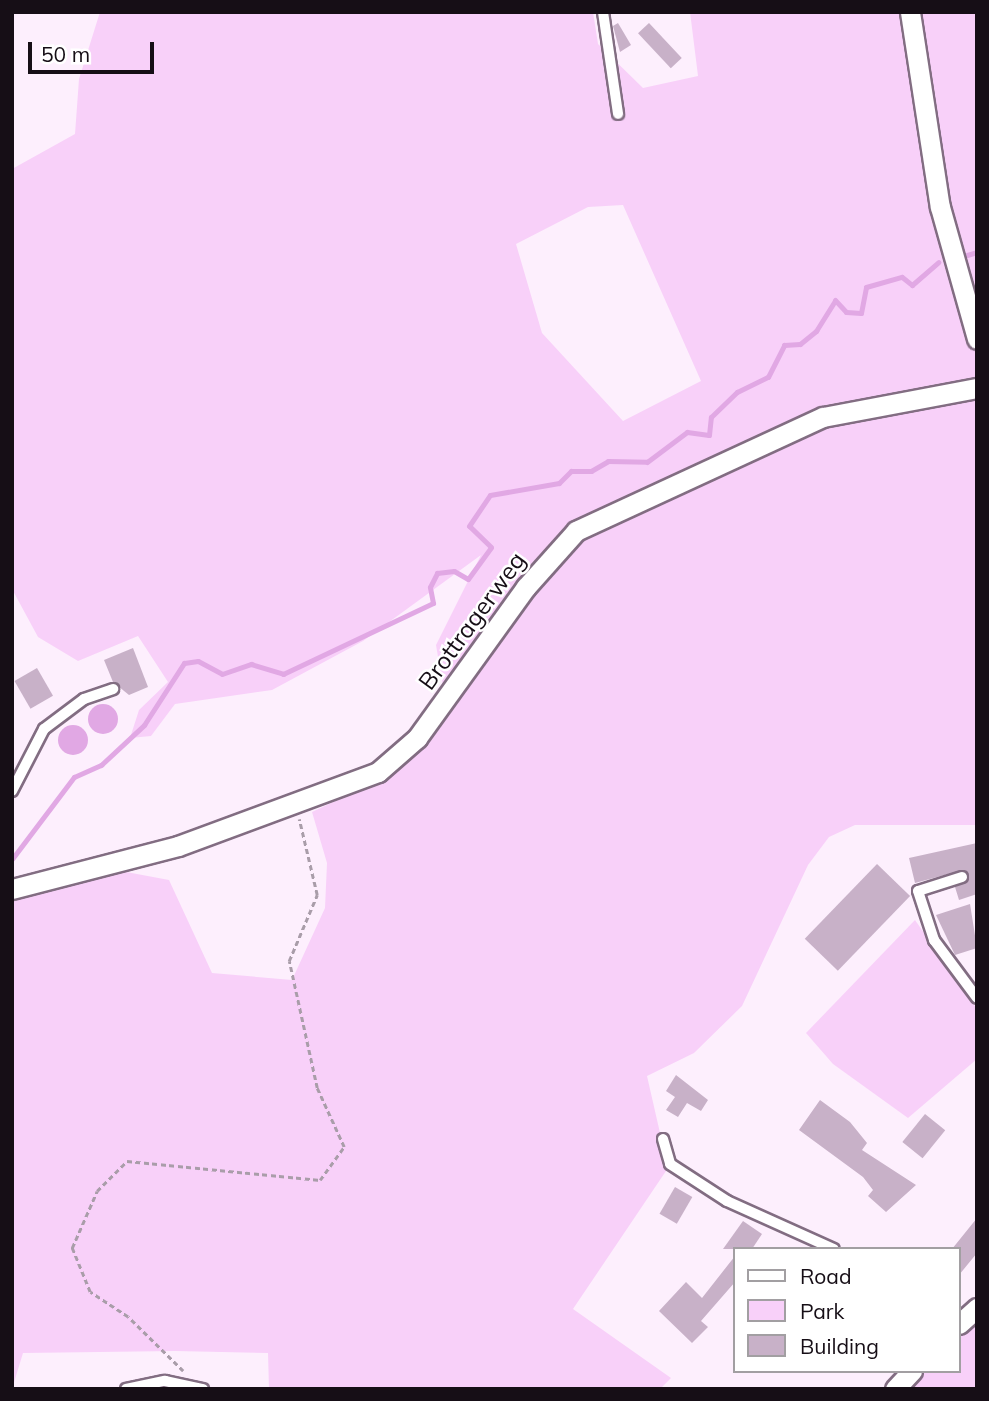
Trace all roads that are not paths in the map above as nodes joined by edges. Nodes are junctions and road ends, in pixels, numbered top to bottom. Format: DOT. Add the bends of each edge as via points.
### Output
graph roads {
  1 [pos="603,12"];
  2 [pos="911,12"];
  3 [pos="618,114"];
  4 [pos="977,339"];
  5 [pos="977,379"];
  6 [pos="968,390"];
  7 [pos="113,689"];
  8 [pos="12,791"];
  9 [pos="962,877"];
  10 [pos="12,889"];
  11 [pos="977,998"];
  12 [pos="663,1139"];
  13 [pos="830,1247"];
  14 [pos="977,1308"];
  15 [pos="961,1322"];
  16 [pos="910,1373"];
  17 [pos="199,1386"];
  18 [pos="126,1389"];
  19 [pos="895,1389"];
  1 -- 3 [label="lane"];
  2 -- 4 [label="street" via="940,207"];
  5 -- 6 [label="street"];
  6 -- 10 [label="street, Brottragerweg" via="823,417 602,514 557,548 400,757 296,807 178,846"];
  7 -- 8 [label="lane" via="84,699 44,729"];
  9 -- 11 [label="lane" via="918,891 934,940"];
  12 -- 13 [label="lane" via="670,1164 727,1201"];
  14 -- 15 [label="street"];
  16 -- 19 [label="street"];
  17 -- 18 [label="lane"];
}
